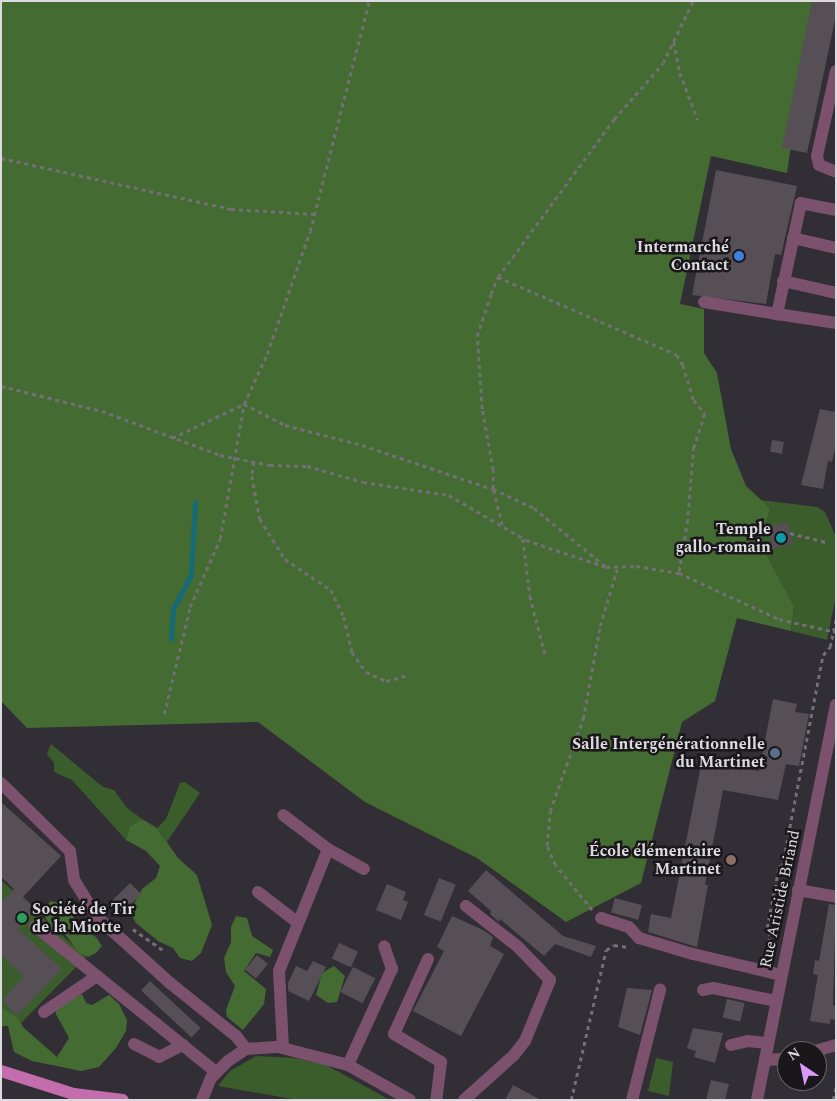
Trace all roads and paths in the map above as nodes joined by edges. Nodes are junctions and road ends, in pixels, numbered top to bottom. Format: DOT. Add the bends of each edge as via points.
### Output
graph roads {
  1 [pos="369,1"];
  2 [pos="693,1"];
  3 [pos="674,40"];
  4 [pos="836,71"];
  5 [pos="698,120"];
  6 [pos="1,158"];
  7 [pos="836,172"];
  8 [pos="836,210"];
  9 [pos="315,214"];
  10 [pos="793,238"];
  11 [pos="836,248"];
  12 [pos="498,277"];
  13 [pos="783,281"];
  14 [pos="836,293"];
  15 [pos="704,302"];
  16 [pos="777,314"];
  17 [pos="836,323"];
  18 [pos="1,386"];
  19 [pos="244,404"];
  20 [pos="172,438"];
  21 [pos="232,458"];
  22 [pos="254,462"];
  23 [pos="493,489"];
  24 [pos="502,525"];
  25 [pos="790,532"];
  26 [pos="523,539"];
  27 [pos="826,542"];
  28 [pos="606,567"];
  29 [pos="617,569"];
  30 [pos="679,573"];
  31 [pos="836,619"];
  32 [pos="835,631"];
  33 [pos="544,654"];
  34 [pos="405,676"];
  35 [pos="835,711"];
  36 [pos="164,714"];
  37 [pos="833,736"];
  38 [pos="1,783"];
  39 [pos="283,814"];
  40 [pos="328,850"];
  41 [pos="364,868"];
  42 [pos="798,890"];
  43 [pos="258,892"];
  44 [pos="836,897"];
  45 [pos="466,906"];
  46 [pos="601,918"];
  47 [pos="297,922"];
  48 [pos="35,926"];
  49 [pos="384,946"];
  50 [pos="428,959"];
  51 [pos="762,969"];
  52 [pos="781,975"];
  53 [pos="97,976"];
  54 [pos="660,990"];
  55 [pos="703,990"];
  56 [pos="776,1001"];
  57 [pos="44,1012"];
  58 [pos="767,1043"];
  59 [pos="134,1044"];
  60 [pos="183,1045"];
  61 [pos="731,1045"];
  62 [pos="283,1048"];
  63 [pos="246,1049"];
  64 [pos="765,1060"];
  65 [pos="777,1060"];
  66 [pos="348,1065"];
  67 [pos="1,1071"];
  68 [pos="216,1072"];
  69 [pos="836,1087"];
  70 [pos="73,1097"];
  71 [pos="123,1100"];
  72 [pos="202,1100"];
  73 [pos="410,1100"];
  74 [pos="436,1100"];
  75 [pos="464,1100"];
  76 [pos="632,1100"];
  77 [pos="757,1100"];
  78 [pos="833,1100"];
  1 -- 9 [label="path"];
  2 -- 3 [label="path"];
  3 -- 5 [label="path" via="680,73"];
  3 -- 12 [label="path" via="662,63 614,119"];
  4 -- 7 [label="street" via="817,156 819,165"];
  6 -- 9 [label="path" via="231,208"];
  8 -- 10 [label="street" via="801,203"];
  9 -- 19 [label="path" via="267,354"];
  10 -- 11 [label="street"];
  10 -- 13 [label="street"];
  12 -- 23 [label="path" via="477,336 482,409 493,470"];
  12 -- 30 [label="path" via="677,355 684,365 694,400 705,414 694,447 688,520"];
  13 -- 14 [label="street"];
  13 -- 16 [label="street"];
  15 -- 16 [label="street"];
  16 -- 17 [label="street"];
  18 -- 20 [label="path" via="102,411"];
  19 -- 20 [label="path"];
  19 -- 21 [label="path"];
  19 -- 23 [label="path" via="285,425 362,446"];
  20 -- 21 [label="path"];
  21 -- 22 [label="path"];
  21 -- 36 [label="path" via="220,539 190,607"];
  22 -- 24 [label="path" via="307,466 363,482 449,495"];
  22 -- 34 [label="path" via="252,476 260,519 285,559 331,590 344,617 352,652 366,672 386,681"];
  23 -- 24 [label="path"];
  23 -- 28 [label="path" via="534,508"];
  24 -- 26 [label="path"];
  25 -- 27 [label="path"];
  26 -- 28 [label="path"];
  26 -- 33 [label="path" via="530,596"];
  28 -- 29 [label="path"];
  29 -- 30 [label="path" via="636,566"];
  29 -- 46 [label="path" via="600,626 583,719 550,811 547,846 565,879"];
  30 -- 32 [label="path" via="779,619"];
  31 -- 32 [label="path"];
  32 -- 51 [label="path" via="830,647 823,655 782,867 779,866 767,928 770,936"];
  35 -- 37 [label="street, Rue Aristide Briand"];
  37 -- 42 [label="street, Rue Aristide Briand"];
  38 -- 63 [label="street" via="70,851 74,880 97,917 170,983 236,1036"];
  39 -- 40 [label="street"];
  40 -- 41 [label="street"];
  40 -- 47 [label="street"];
  42 -- 44 [label="street"];
  42 -- 52 [label="street, Rue Aristide Briand"];
  43 -- 47 [label="street"];
  45 -- 75 [label="street" via="517,946 550,980 525,1041"];
  46 -- 51 [label="street" via="629,927 639,938 692,954"];
  47 -- 62 [label="street" via="279,971"];
  48 -- 53 [label="street"];
  49 -- 66 [label="street" via="392,968"];
  50 -- 74 [label="street" via="394,1034 441,1062"];
  51 -- 52 [label="street"];
  52 -- 56 [label="street, Rue Aristide Briand"];
  53 -- 57 [label="street"];
  53 -- 60 [label="street"];
  54 -- 76 [label="street"];
  55 -- 56 [label="street" via="713,988"];
  56 -- 58 [label="street, Rue Aristide Briand"];
  58 -- 61 [label="street"];
  58 -- 64 [label="street, Rue Aristide Briand"];
  59 -- 60 [label="street" via="159,1057"];
  60 -- 68 [label="street"];
  62 -- 63 [label="street"];
  62 -- 66 [label="street"];
  63 -- 68 [label="street"];
  64 -- 65 [label="street"];
  64 -- 77 [label="street, Rue Aristide Briand"];
  66 -- 73 [label="street"];
  67 -- 70 [label="main road"];
  68 -- 72 [label="street"];
  69 -- 78 [label="path"];
  70 -- 71 [label="main road"];
}
